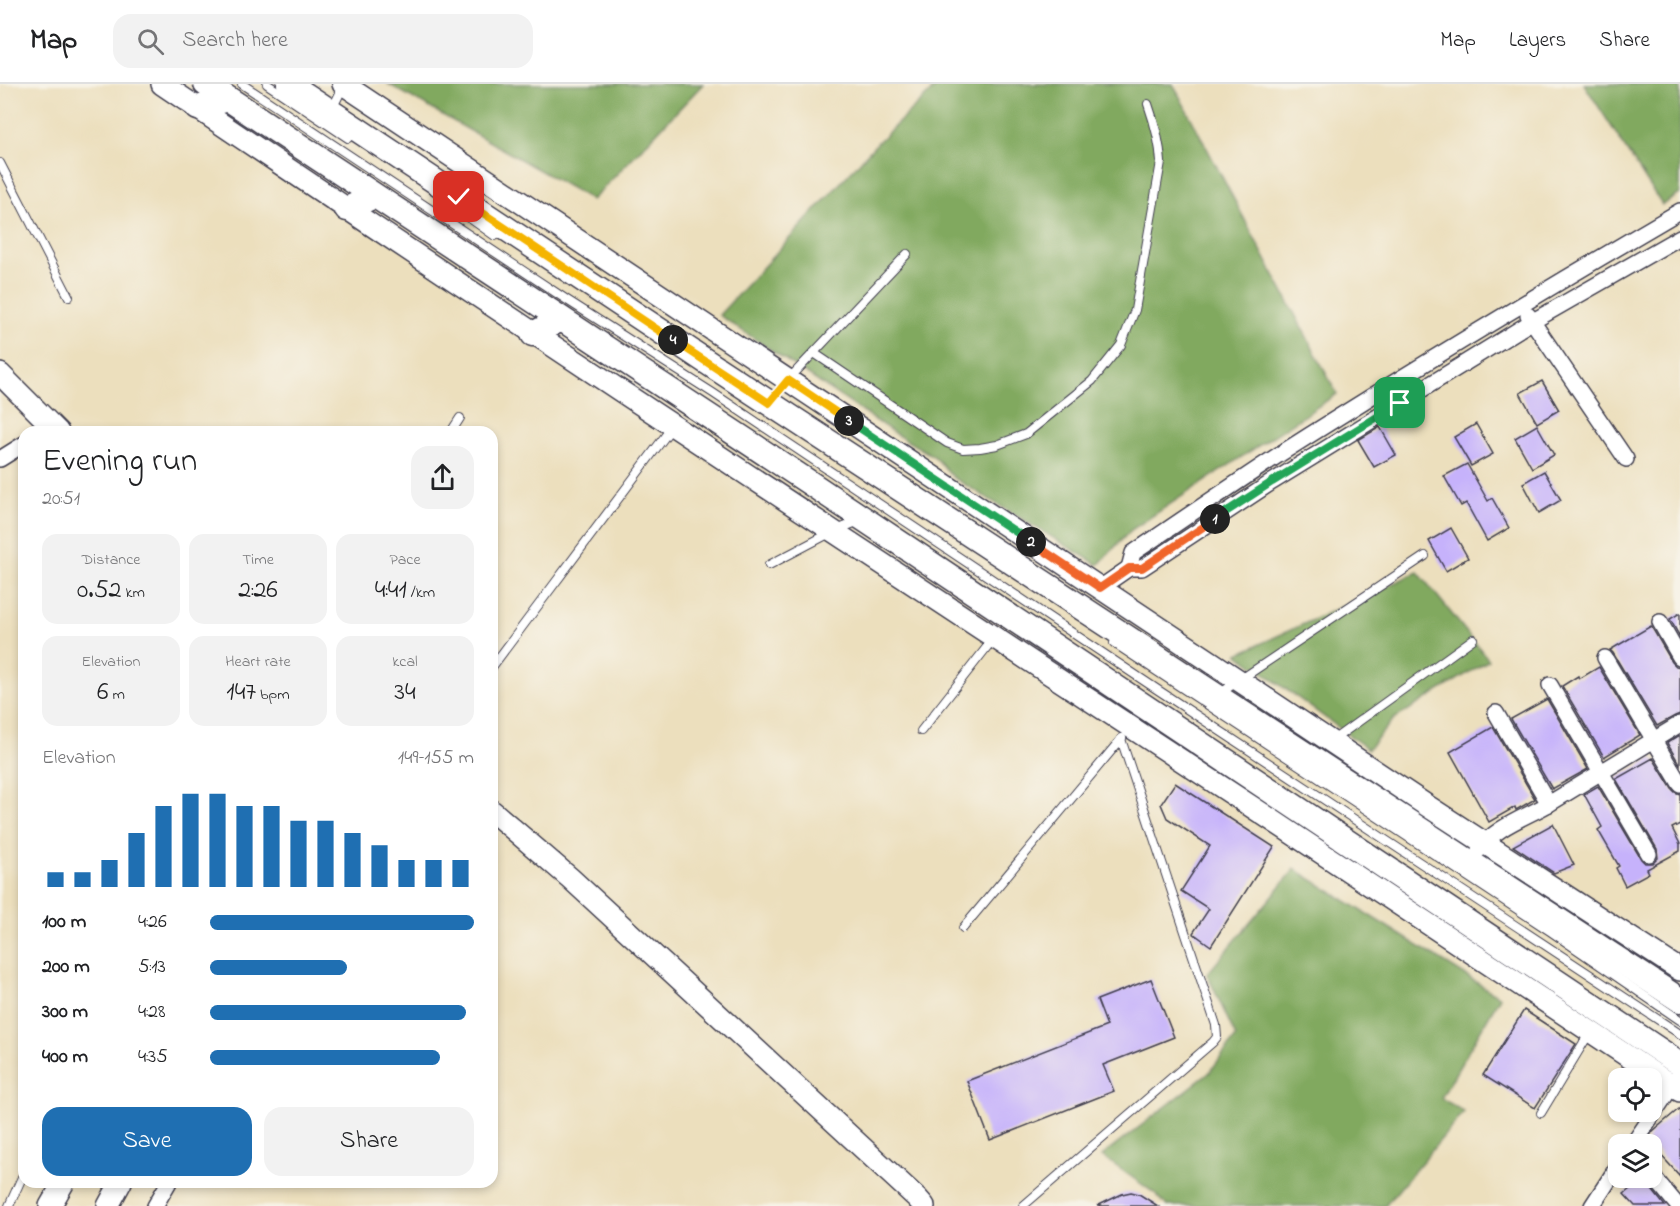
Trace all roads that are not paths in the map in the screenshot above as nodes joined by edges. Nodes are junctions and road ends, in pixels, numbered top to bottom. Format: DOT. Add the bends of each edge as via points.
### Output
graph roads {
  1 [pos="162,84"];
  2 [pos="206,84"];
  3 [pos="267,84"];
  4 [pos="289,84"];
  5 [pos="344,84"];
  6 [pos="235,92"];
  7 [pos="1148,104"];
  8 [pos="198,108"];
  9 [pos="330,112"];
  10 [pos="354,141"];
  11 [pos="0,163"];
  12 [pos="374,196"];
  13 [pos="452,206"];
  14 [pos="347,209"];
  15 [pos="1680,211"];
  16 [pos="1680,237"];
  17 [pos="500,238"];
  18 [pos="907,254"];
  19 [pos="69,297"];
  20 [pos="1521,305"];
  21 [pos="561,319"];
  22 [pos="1533,321"];
  23 [pos="533,334"];
  24 [pos="814,353"];
  25 [pos="1,376"];
  26 [pos="788,380"];
  27 [pos="769,403"];
  28 [pos="460,418"];
  29 [pos="47,426"];
  30 [pos="455,426"];
  31 [pos="673,426"];
  32 [pos="18,448"];
  33 [pos="0,459"];
  34 [pos="1626,459"];
  35 [pos="863,519"];
  36 [pos="832,532"];
  37 [pos="1425,556"];
  38 [pos="769,565"];
  39 [pos="1129,568"];
  40 [pos="1100,588"];
  41 [pos="1660,622"];
  42 [pos="1103,636"];
  43 [pos="994,637"];
  44 [pos="1473,639"];
  45 [pos="1605,657"];
  46 [pos="1680,657"];
  47 [pos="498,659"];
  48 [pos="1238,680"];
  49 [pos="1550,685"];
  50 [pos="1216,696"];
  51 [pos="1496,713"];
  52 [pos="1134,721"];
  53 [pos="1680,724"];
  54 [pos="921,731"];
  55 [pos="1654,740"];
  56 [pos="1321,750"];
  57 [pos="1601,772"];
  58 [pos="1680,784"];
  59 [pos="1549,804"];
  60 [pos="498,816"];
  61 [pos="1484,843"];
  62 [pos="1649,854"];
  63 [pos="1471,863"];
  64 [pos="963,928"];
  65 [pos="1680,970"];
  66 [pos="1680,1000"];
  67 [pos="1680,1020"];
  68 [pos="1591,1032"];
  69 [pos="1680,1034"];
  70 [pos="1680,1064"];
  71 [pos="1677,1084"];
  72 [pos="1541,1113"];
  73 [pos="1640,1134"];
  74 [pos="1608,1182"];
  75 [pos="18,1186"];
  76 [pos="1662,1187"];
  77 [pos="60,1188"];
  78 [pos="118,1188"];
  79 [pos="166,1188"];
  80 [pos="9,1206"];
  81 [pos="50,1206"];
  82 [pos="108,1206"];
  83 [pos="155,1206"];
  84 [pos="924,1206"];
  85 [pos="1023,1206"];
  86 [pos="1593,1206"];
  87 [pos="1678,1206"];
  1 -- 8 [label="street"];
  2 -- 6 [label="main road"];
  3 -- 10 [label="lane"];
  4 -- 9 [label="main road"];
  5 -- 9 [label="lane"];
  5 -- 26 [label="street"];
  6 -- 8 [label="main road"];
  6 -- 12 [label="main road"];
  6 -- 69 [label="lane" via="713,393"];
  7 -- 24 [label="lane" via="1161,162 1135,310 1128,329 1121,345 1092,381 1026,434 980,448 963,449 947,443"];
  8 -- 14 [label="street"];
  9 -- 27 [label="main road"];
  11 -- 19 [label="lane"];
  12 -- 14 [label="main road"];
  12 -- 21 [label="main road"];
  13 -- 17 [label="lane"];
  14 -- 23 [label="street"];
  15 -- 20 [label="street"];
  16 -- 22 [label="street"];
  18 -- 24 [label="lane"];
  20 -- 22 [label="street"];
  20 -- 39 [label="street" via="1279,455 1143,546 1133,553"];
  21 -- 23 [label="main road"];
  21 -- 35 [label="main road"];
  22 -- 34 [label="street"];
  22 -- 39 [label="street" via="1272,482 1142,568"];
  23 -- 31 [label="street"];
  24 -- 26 [label="lane"];
  25 -- 29 [label="street"];
  26 -- 27 [label="lane"];
  26 -- 40 [label="street"];
  27 -- 50 [label="main road"];
  28 -- 30 [label="lane"];
  31 -- 36 [label="street"];
  31 -- 47 [label="lane"];
  32 -- 33 [label="street"];
  35 -- 36 [label="lane"];
  35 -- 52 [label="main road"];
  36 -- 38 [label="lane"];
  36 -- 43 [label="street"];
  37 -- 48 [label="lane"];
  39 -- 40 [label="street"];
  40 -- 48 [label="street"];
  41 -- 46 [label="street"];
  42 -- 67 [label="lane"];
  43 -- 52 [label="street"];
  43 -- 54 [label="lane"];
  44 -- 56 [label="lane"];
  45 -- 55 [label="street"];
  48 -- 50 [label="lane"];
  48 -- 56 [label="street"];
  49 -- 57 [label="street"];
  50 -- 56 [label="main road"];
  51 -- 59 [label="street"];
  52 -- 64 [label="lane"];
  52 -- 68 [label="street"];
  52 -- 70 [label="main road"];
  52 -- 85 [label="lane" via="1216,1025 1216,1037"];
  53 -- 55 [label="street"];
  55 -- 57 [label="street"];
  55 -- 58 [label="street"];
  56 -- 61 [label="street"];
  56 -- 63 [label="main road"];
  57 -- 59 [label="street"];
  57 -- 62 [label="street"];
  59 -- 61 [label="street" via="1496,832"];
  60 -- 84 [label="street"];
  61 -- 63 [label="street"];
  61 -- 65 [label="street"];
  63 -- 66 [label="main road"];
  68 -- 71 [label="street"];
  68 -- 72 [label="lane"];
  71 -- 73 [label="street"];
  74 -- 86 [label="street"];
  75 -- 80 [label="lane"];
  76 -- 87 [label="street"];
  77 -- 81 [label="street"];
  78 -- 82 [label="street"];
  79 -- 83 [label="street"];
}
